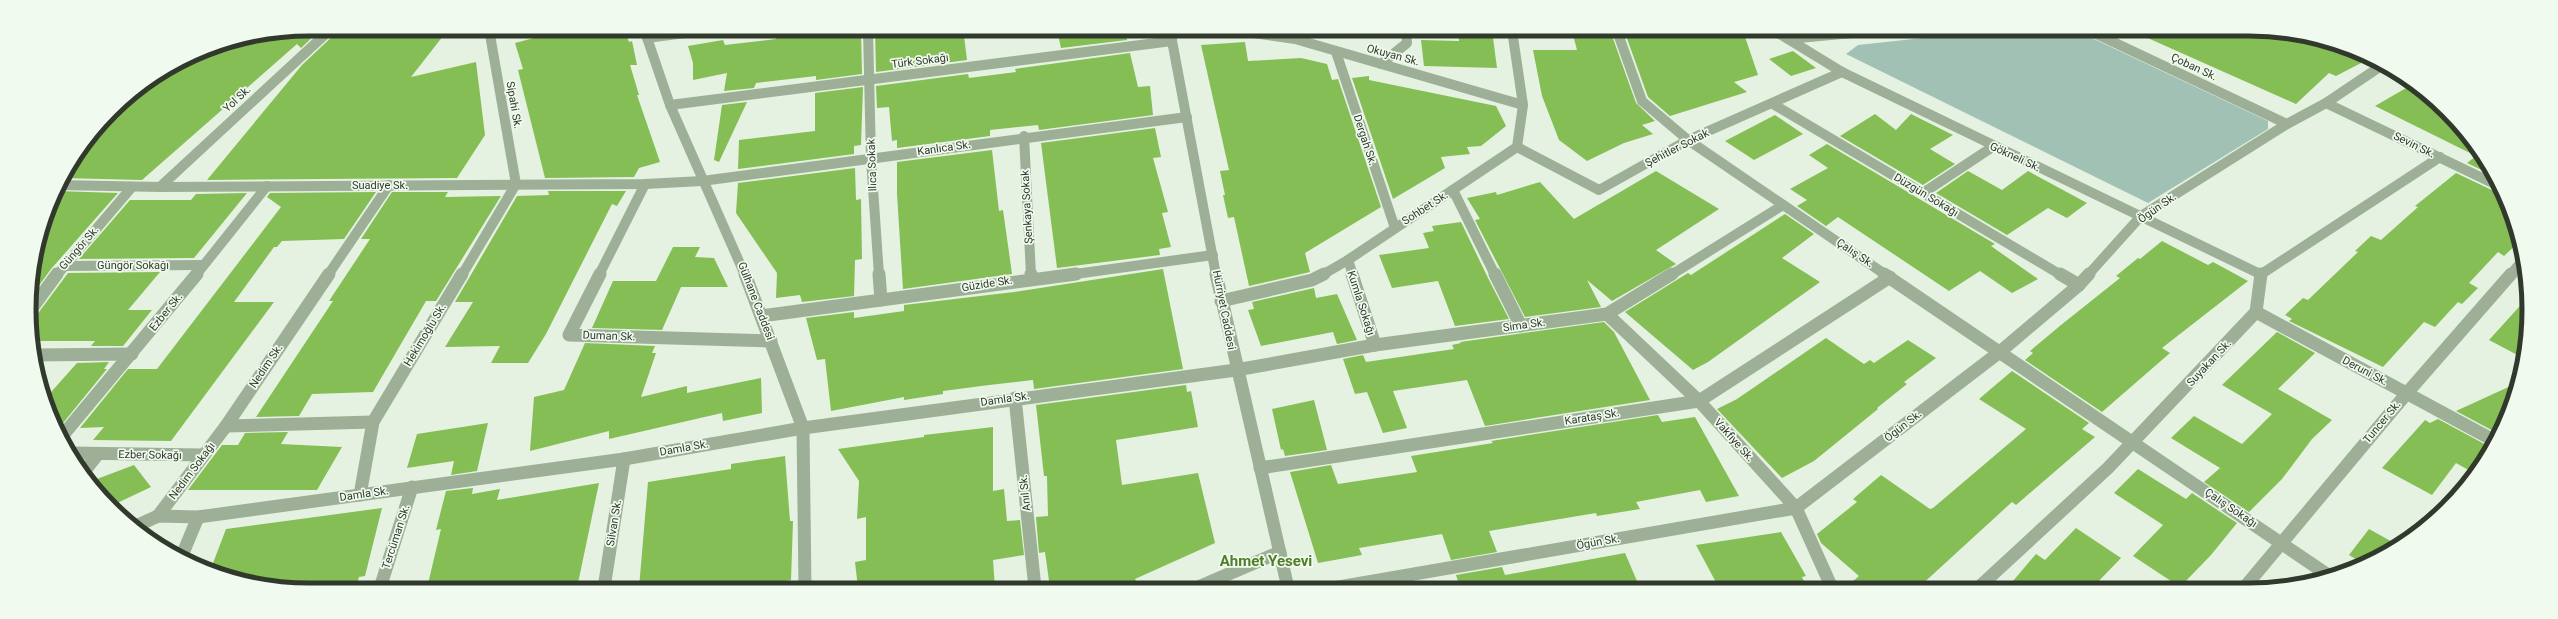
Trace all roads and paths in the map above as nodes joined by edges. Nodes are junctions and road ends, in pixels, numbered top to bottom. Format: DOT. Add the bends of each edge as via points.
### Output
graph roads {
  1 [pos="323,36"];
  2 [pos="490,36"];
  3 [pos="646,36"];
  4 [pos="868,36"];
  5 [pos="1171,36"];
  6 [pos="1274,36"];
  7 [pos="1406,36"];
  8 [pos="1513,36"];
  9 [pos="1619,36"];
  10 [pos="1783,36"];
  11 [pos="1820,36"];
  12 [pos="2101,36"];
  13 [pos="1788,39"];
  14 [pos="1336,52"];
  15 [pos="1381,64"];
  16 [pos="2377,69"];
  17 [pos="1842,72"];
  18 [pos="871,80"];
  19 [pos="2326,103"];
  20 [pos="1773,104"];
  21 [pos="670,105"];
  22 [pos="1523,105"];
  23 [pos="1187,117"];
  24 [pos="2287,124"];
  25 [pos="1024,136"];
  26 [pos="1688,140"];
  27 [pos="1994,146"];
  28 [pos="1517,147"];
  29 [pos="2440,157"];
  30 [pos="871,159"];
  31 [pos="702,181"];
  32 [pos="2490,181"];
  33 [pos="516,184"];
  34 [pos="645,184"];
  35 [pos="66,185"];
  36 [pos="389,185"];
  37 [pos="267,186"];
  38 [pos="132,187"];
  39 [pos="160,187"];
  40 [pos="1453,190"];
  41 [pos="1923,193"];
  42 [pos="1783,205"];
  43 [pos="2141,216"];
  44 [pos="1394,228"];
  45 [pos="1213,255"];
  46 [pos="1348,260"];
  47 [pos="203,265"];
  48 [pos="2519,265"];
  49 [pos="63,266"];
  50 [pos="2260,274"];
  51 [pos="1890,277"];
  52 [pos="1031,278"];
  53 [pos="2079,285"];
  54 [pos="881,300"];
  55 [pos="1221,301"];
  56 [pos="36,302"];
  57 [pos="2256,312"];
  58 [pos="1607,314"];
  59 [pos="761,316"];
  60 [pos="1521,326"];
  61 [pos="771,341"];
  62 [pos="1375,345"];
  63 [pos="2000,351"];
  64 [pos="132,354"];
  65 [pos="40,355"];
  66 [pos="1236,370"];
  67 [pos="2406,393"];
  68 [pos="1015,398"];
  69 [pos="1698,400"];
  70 [pos="373,422"];
  71 [pos="226,426"];
  72 [pos="803,428"];
  73 [pos="66,433"];
  74 [pos="2489,438"];
  75 [pos="2134,442"];
  76 [pos="77,453"];
  77 [pos="98,454"];
  78 [pos="202,455"];
  79 [pos="624,459"];
  80 [pos="87,468"];
  81 [pos="1260,468"];
  82 [pos="412,487"];
  83 [pos="360,495"];
  84 [pos="1796,508"];
  85 [pos="158,516"];
  86 [pos="198,517"];
  87 [pos="140,524"];
  88 [pos="2280,542"];
  89 [pos="184,552"];
  90 [pos="1280,552"];
  91 [pos="2324,572"];
  92 [pos="382,583"];
  93 [pos="605,583"];
  94 [pos="805,583"];
  95 [pos="1034,583"];
  96 [pos="1208,583"];
  97 [pos="1287,583"];
  98 [pos="1362,583"];
  99 [pos="1830,583"];
  100 [pos="1983,583"];
  101 [pos="2248,583"];
  1 -- 39 [label="street, Yol Sk."];
  2 -- 33 [label="street, Sipahi Sk."];
  3 -- 21 [label="street, Gülhane Caddesi"];
  4 -- 18 [label="street, llıca Sokak"];
  5 -- 18 [label="street, Türk Sokağı"];
  5 -- 23 [label="street, Hürriyet Caddesi"];
  6 -- 14 [label="street, Okuyan Sk." via="1295,39"];
  7 -- 15 [label="street" via="1407,43"];
  8 -- 22 [label="street"];
  9 -- 26 [label="street, Çalış Sk." via="1642,102"];
  10 -- 13 [label="street, Gökneli Sk."];
  11 -- 13 [label="street"];
  12 -- 24 [label="street, Çoban Sk."];
  13 -- 17 [label="street, Gökneli Sk."];
  14 -- 15 [label="street, Okuyan Sk."];
  14 -- 44 [label="street, Dergah Sk."];
  15 -- 22 [label="street, Okuyan Sk."];
  16 -- 19 [label="street, Ögün Sk."];
  17 -- 20 [label="street, Şehitler Sokak"];
  17 -- 27 [label="street, Gökneli Sk."];
  18 -- 21 [label="street, Türk Sokağı"];
  18 -- 30 [label="street, llıca Sokak"];
  19 -- 24 [label="street, Ögün Sk."];
  19 -- 29 [label="street, Sevin Sk."];
  20 -- 26 [label="street, Şehitler Sokak"];
  20 -- 41 [label="street, Düzgün Sokağı"];
  21 -- 31 [label="street, Gülhane Caddesi"];
  22 -- 28 [label="street"];
  23 -- 25 [label="street, Kanlıca Sk."];
  23 -- 45 [label="street, Hürriyet Caddesi"];
  24 -- 43 [label="street, Ögün Sk."];
  25 -- 30 [label="street, Kanlıca Sk."];
  25 -- 52 [label="street, Şenkaya Sokak"];
  26 -- 28 [label="street, Şehitler Sokak" via="1599,190"];
  26 -- 42 [label="street, Çalış Sk."];
  27 -- 41 [label="street"];
  27 -- 43 [label="street, Gökneli Sk."];
  28 -- 40 [label="street, Sohbet Sk."];
  29 -- 32 [label="street, Sevin Sk."];
  29 -- 50 [label="street"];
  30 -- 31 [label="street, Kanlıca Sk."];
  30 -- 54 [label="street, llıca Sokak"];
  31 -- 34 [label="street, Suadiye Sk."];
  31 -- 59 [label="street, Gülhane Caddesi" via="731,240"];
  33 -- 34 [label="street, Suadiye Sk."];
  33 -- 36 [label="street, Suadiye Sk."];
  33 -- 70 [label="street, Hekimoğlu Sk."];
  34 -- 61 [label="street, Duman Sk." via="569,335"];
  35 -- 38 [label="street, Suadiye Sk."];
  36 -- 37 [label="street, Suadiye Sk."];
  36 -- 71 [label="street, Nedim Sk."];
  37 -- 39 [label="street, Suadiye Sk."];
  37 -- 47 [label="street, Ezber Sk."];
  38 -- 39 [label="street, Suadiye Sk."];
  38 -- 49 [label="street, Güngör Sk."];
  40 -- 44 [label="street, Sohbet Sk."];
  40 -- 60 [label="street"];
  41 -- 53 [label="street, Düzgün Sokağı"];
  42 -- 51 [label="street, Çalış Sk."];
  42 -- 58 [label="street, Sima Sk."];
  43 -- 50 [label="street, Gökneli Sk."];
  43 -- 53 [label="street, Ögün Sk."];
  44 -- 46 [label="street, Sohbet Sk."];
  45 -- 52 [label="street, Güzide Sk."];
  45 -- 55 [label="street, Hürriyet Caddesi"];
  46 -- 55 [label="street, Sohbet Sk." via="1312,280"];
  46 -- 62 [label="street, Kumla Sokağı"];
  47 -- 49 [label="street, Güngör Sokağı"];
  47 -- 64 [label="street, Ezber Sk."];
  48 -- 67 [label="street, Tuncer Sk."];
  49 -- 56 [label="street, Güngör Sk."];
  50 -- 57 [label="street"];
  51 -- 63 [label="street, Çalış Sk."];
  51 -- 69 [label="street, Karataş Sk."];
  52 -- 54 [label="street, Güzide Sk."];
  53 -- 63 [label="street, Ögün Sk."];
  54 -- 59 [label="street, Güzide Sk."];
  55 -- 66 [label="street, Hürriyet Caddesi"];
  57 -- 67 [label="street, Deruni Sk."];
  57 -- 75 [label="street, Suyakan Sk."];
  58 -- 60 [label="street, Sima Sk."];
  58 -- 69 [label="street, Vakfiye Sk."];
  59 -- 61 [label="street, Gülhane Caddesi"];
  60 -- 62 [label="street, Sima Sk."];
  61 -- 72 [label="street, Gülhane Caddesi"];
  62 -- 66 [label="street, Sima Sk."];
  63 -- 75 [label="street, Çalış Sk."];
  63 -- 84 [label="street, Ögün Sk."];
  64 -- 65 [label="street"];
  64 -- 73 [label="street, Ezber Sk."];
  66 -- 68 [label="street, Damla Sk."];
  66 -- 81 [label="street, Hürriyet Caddesi"];
  67 -- 74 [label="street, Deruni Sk."];
  67 -- 88 [label="street, Tuncer Sk."];
  68 -- 72 [label="street, Damla Sk."];
  68 -- 95 [label="street, Anıl Sk."];
  69 -- 81 [label="street, Karataş Sk."];
  69 -- 84 [label="street, Vakfiye Sk."];
  70 -- 71 [label="street"];
  70 -- 83 [label="street, Hekimoğlu Sk."];
  71 -- 78 [label="street, Nedim Sokağı"];
  72 -- 79 [label="street, Damla Sk."];
  72 -- 94 [label="street, Gülhane Caddesi"];
  75 -- 88 [label="street, Çalış Sokağı"];
  75 -- 100 [label="street, Suyakan Sk."];
  76 -- 77 [label="street"];
  77 -- 78 [label="street, Ezber Sokağı"];
  77 -- 80 [label="street"];
  78 -- 85 [label="street, Nedim Sokağı"];
  79 -- 82 [label="street, Damla Sk."];
  79 -- 93 [label="street, Silvan Sk."];
  81 -- 90 [label="street, Hürriyet Caddesi"];
  82 -- 83 [label="street, Damla Sk."];
  82 -- 92 [label="street, Tercüman Sk."];
  83 -- 86 [label="street, Damla Sk."];
  84 -- 98 [label="street, Ögün Sk."];
  84 -- 99 [label="street, Vakfiye Sk."];
  85 -- 86 [label="street, Damla Sk."];
  85 -- 87 [label="street, Damla Sk."];
  86 -- 89 [label="street"];
  88 -- 91 [label="street, Çalış Sokağı"];
  88 -- 101 [label="street, Tuncer Sk."];
  90 -- 96 [label="street"];
  90 -- 97 [label="street, Hürriyet Caddesi"];
}
